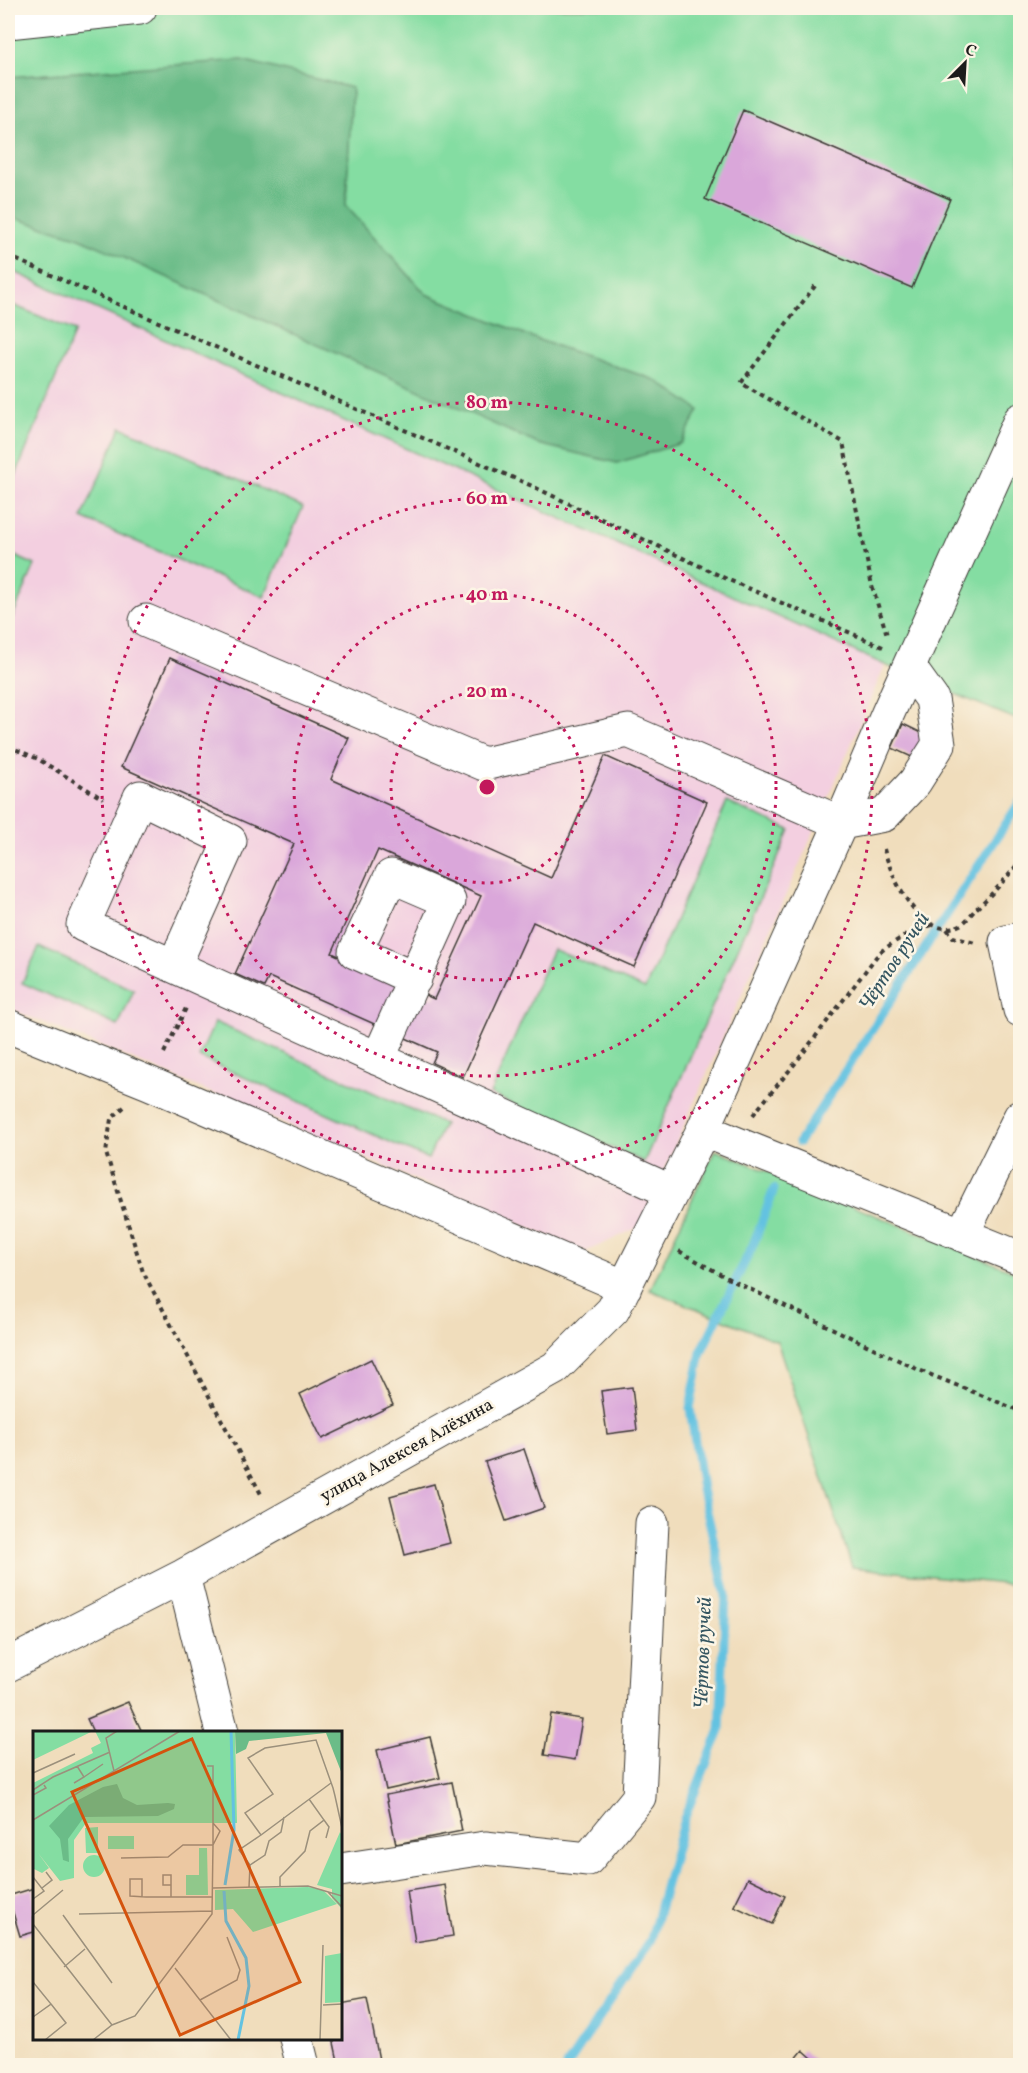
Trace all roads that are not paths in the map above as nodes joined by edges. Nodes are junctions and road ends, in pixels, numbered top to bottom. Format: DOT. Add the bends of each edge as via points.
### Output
graph roads {
  1 [pos="140,8"];
  2 [pos="8,22"];
  3 [pos="1020,420"];
  4 [pos="146,621"];
  5 [pos="900,659"];
  6 [pos="841,824"];
  7 [pos="1020,939"];
  8 [pos="187,972"];
  9 [pos="415,979"];
  10 [pos="1020,1010"];
  11 [pos="8,1026"];
  12 [pos="378,1059"];
  13 [pos="1020,1117"];
  14 [pos="717,1136"];
  15 [pos="672,1192"];
  16 [pos="962,1235"];
  17 [pos="1020,1258"];
  18 [pos="625,1287"];
  19 [pos="652,1523"];
  20 [pos="183,1576"];
  21 [pos="8,1665"];
  22 [pos="222,1731"];
  23 [pos="342,1870"];
  24 [pos="296,2040"];
  25 [pos="303,2066"];
  1 -- 2 [label="street"];
  3 -- 5 [label="street, улица Алексея Алёхина"];
  4 -- 6 [label="street" via="484,764 628,731"];
  5 -- 6 [label="street, улица Алексея Алёхина"];
  5 -- 6 [label="street" via="932,699 939,744 915,782 884,815"];
  6 -- 14 [label="street, улица Алексея Алёхина"];
  7 -- 10 [label="street" via="1006,942"];
  8 -- 8 [label="street" via="83,925 140,797 230,841"];
  8 -- 12 [label="street"];
  9 -- 12 [label="street"];
  11 -- 18 [label="street"];
  12 -- 15 [label="street"];
  13 -- 16 [label="street"];
  14 -- 15 [label="street, улица Алексея Алёхина"];
  14 -- 16 [label="street"];
  15 -- 18 [label="street, улица Алексея Алёхина"];
  16 -- 17 [label="street"];
  18 -- 20 [label="street, улица Алексея Алёхина" via="613,1310 555,1368"];
  19 -- 23 [label="street" via="639,1797 588,1859 485,1848"];
  20 -- 21 [label="street, улица Алексея Алёхина"];
  20 -- 22 [label="street"];
  24 -- 25 [label="street"];
}
